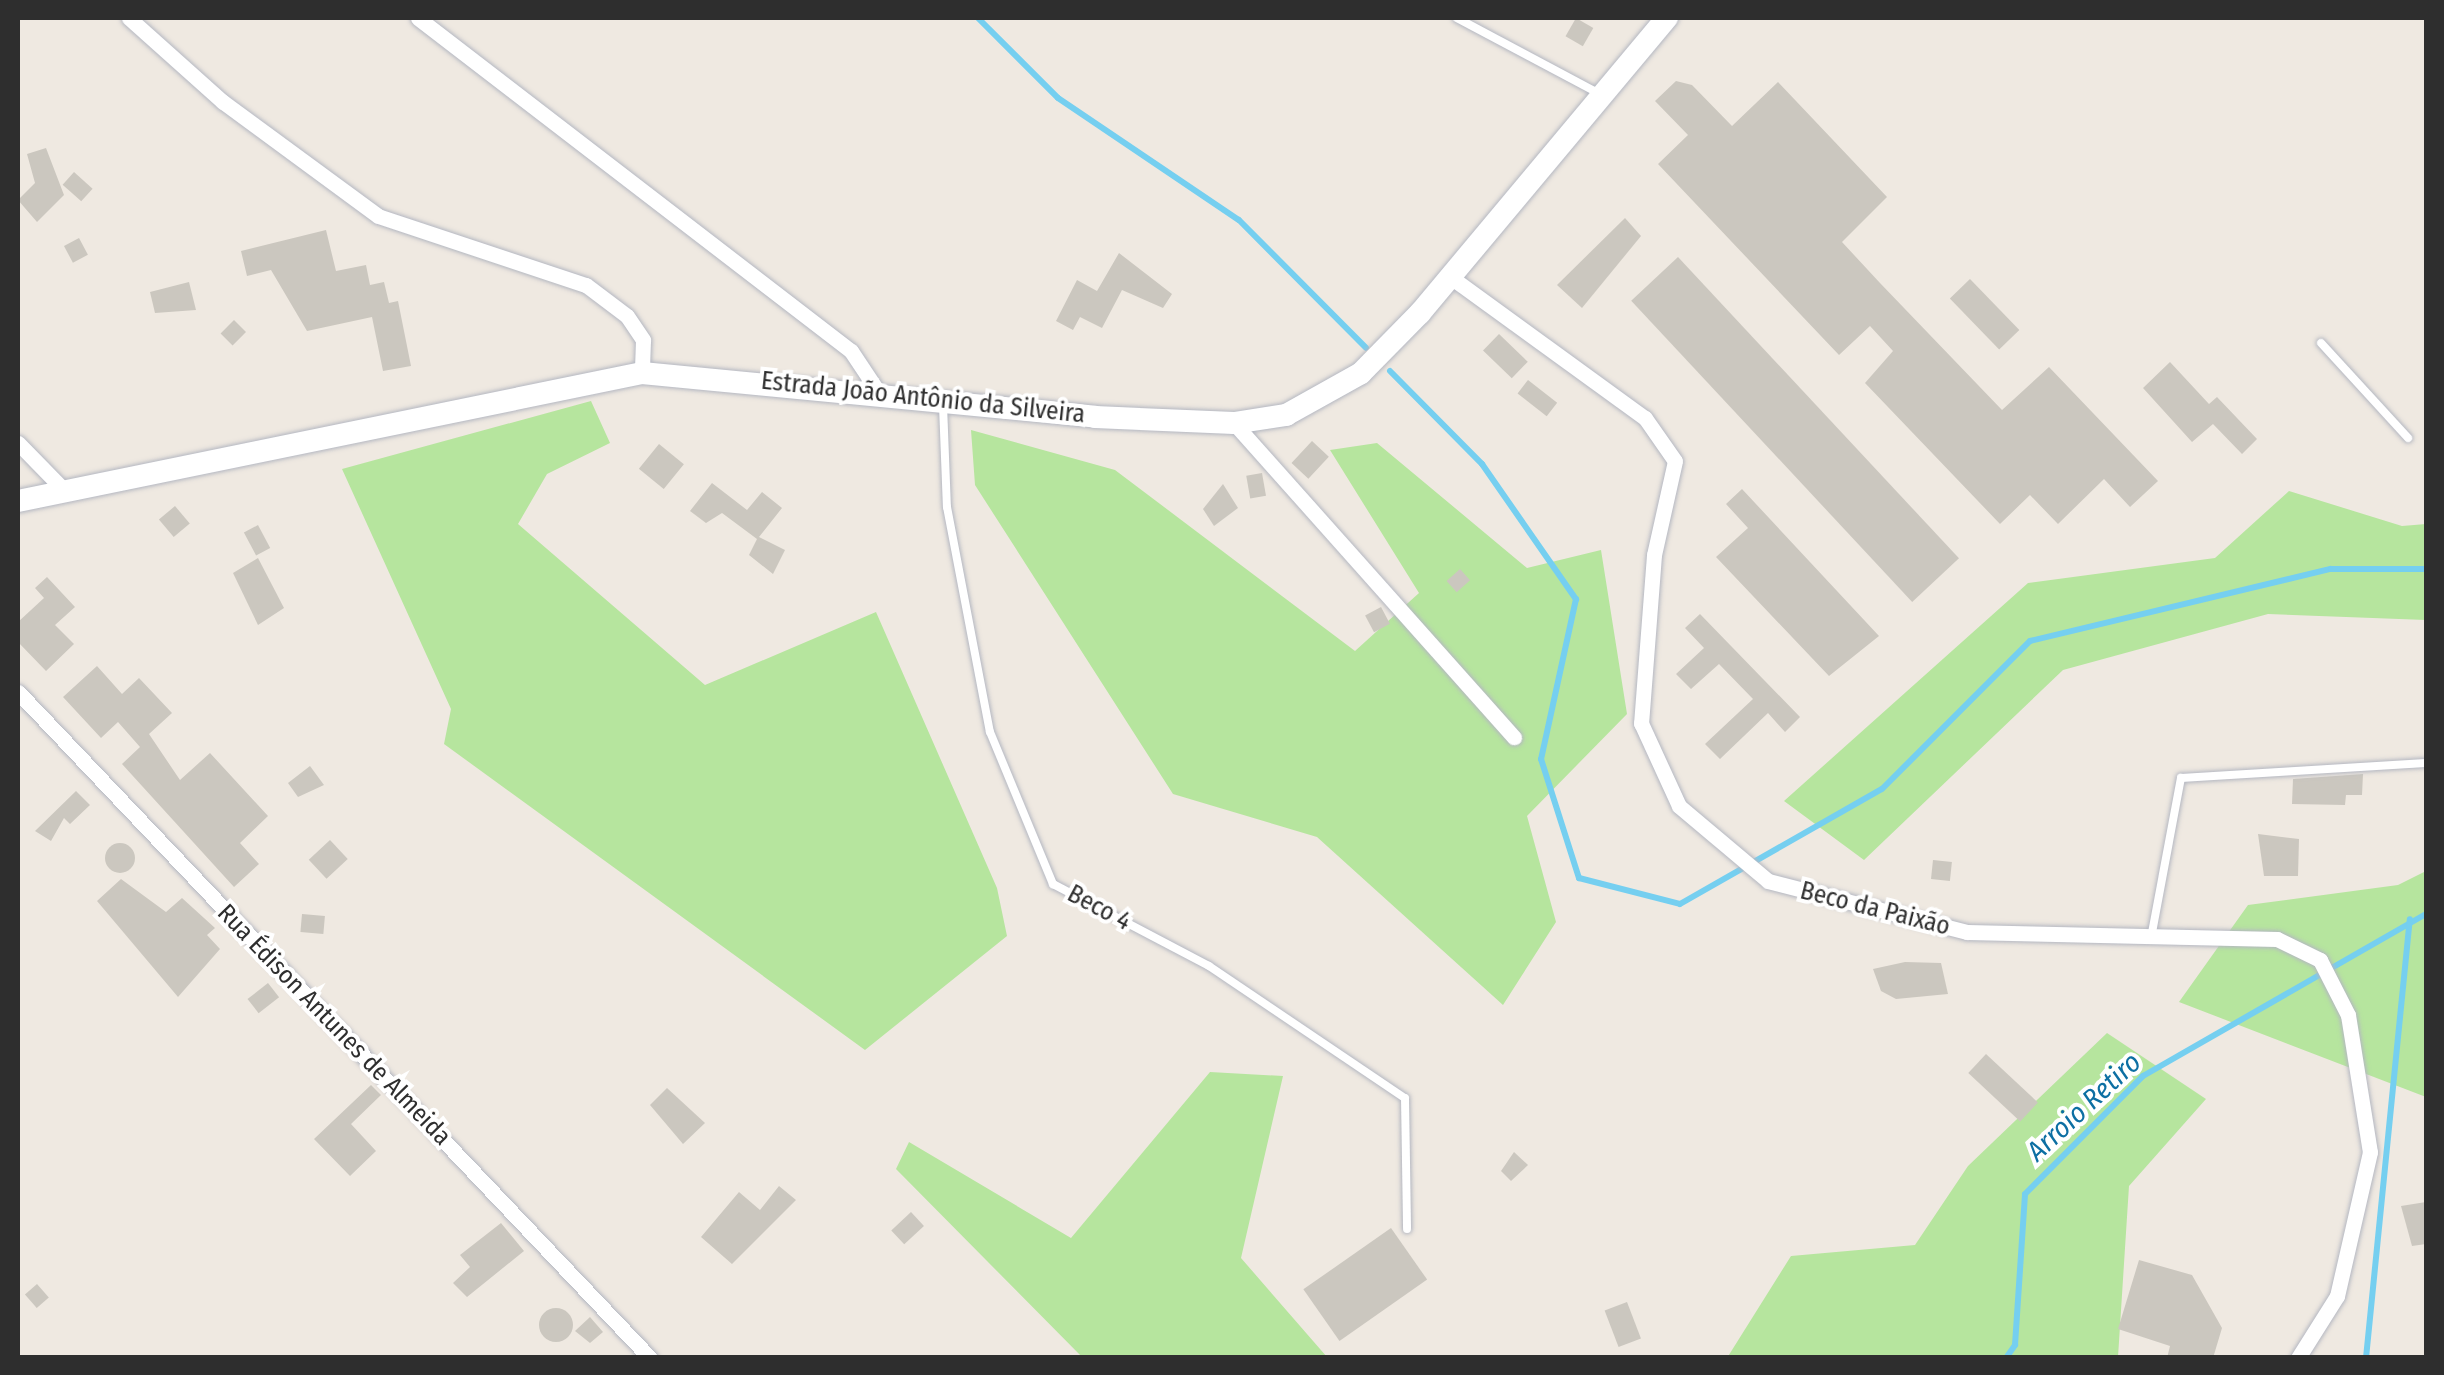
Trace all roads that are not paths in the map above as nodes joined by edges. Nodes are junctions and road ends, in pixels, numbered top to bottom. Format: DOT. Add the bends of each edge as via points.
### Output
graph roads {
  1 [pos="129,18"];
  2 [pos="418,18"];
  3 [pos="1457,18"];
  4 [pos="1667,18"];
  5 [pos="1602,95"];
  6 [pos="1452,278"];
  7 [pos="2321,344"];
  8 [pos="642,372"];
  9 [pos="879,394"];
  10 [pos="943,400"];
  11 [pos="1234,422"];
  12 [pos="2408,438"];
  13 [pos="18,444"];
  14 [pos="64,490"];
  15 [pos="18,501"];
  16 [pos="18,692"];
  17 [pos="1514,737"];
  18 [pos="2426,763"];
  19 [pos="2151,938"];
  20 [pos="1407,1229"];
  21 [pos="650,1358"];
  22 [pos="2298,1358"];
  1 -- 8 [label="street" via="224,102 378,216 586,285 643,340"];
  2 -- 9 [label="street" via="851,351"];
  3 -- 5 [label="lane"];
  4 -- 5 [label="main road, Estrada João Antônio da Silveira"];
  5 -- 6 [label="main road, Estrada João Antônio da Silveira"];
  6 -- 11 [label="main road, Estrada João Antônio da Silveira" via="1361,373 1286,414"];
  6 -- 19 [label="street, Beco da Paixão" via="1645,418 1675,461 1639,672 1642,723 1679,806 1768,881 1967,932"];
  7 -- 12 [label="lane"];
  8 -- 9 [label="main road, Estrada João Antônio da Silveira"];
  8 -- 14 [label="main road, Estrada João Antônio da Silveira"];
  9 -- 10 [label="main road, Estrada João Antônio da Silveira"];
  10 -- 11 [label="main road, Estrada João Antônio da Silveira"];
  10 -- 20 [label="lane, Beco 4" via="947,507 990,732 1053,884 1208,966 1404,1098"];
  11 -- 17 [label="street"];
  13 -- 14 [label="street"];
  14 -- 15 [label="main road, Estrada João Antônio da Silveira"];
  16 -- 21 [label="street, Rua Édison Antunes de Almeida"];
  18 -- 19 [label="lane" via="2181,778"];
  19 -- 22 [label="street, Beco da Paixão" via="2277,939 2320,960 2348,1015 2370,1152 2337,1296"];
}
